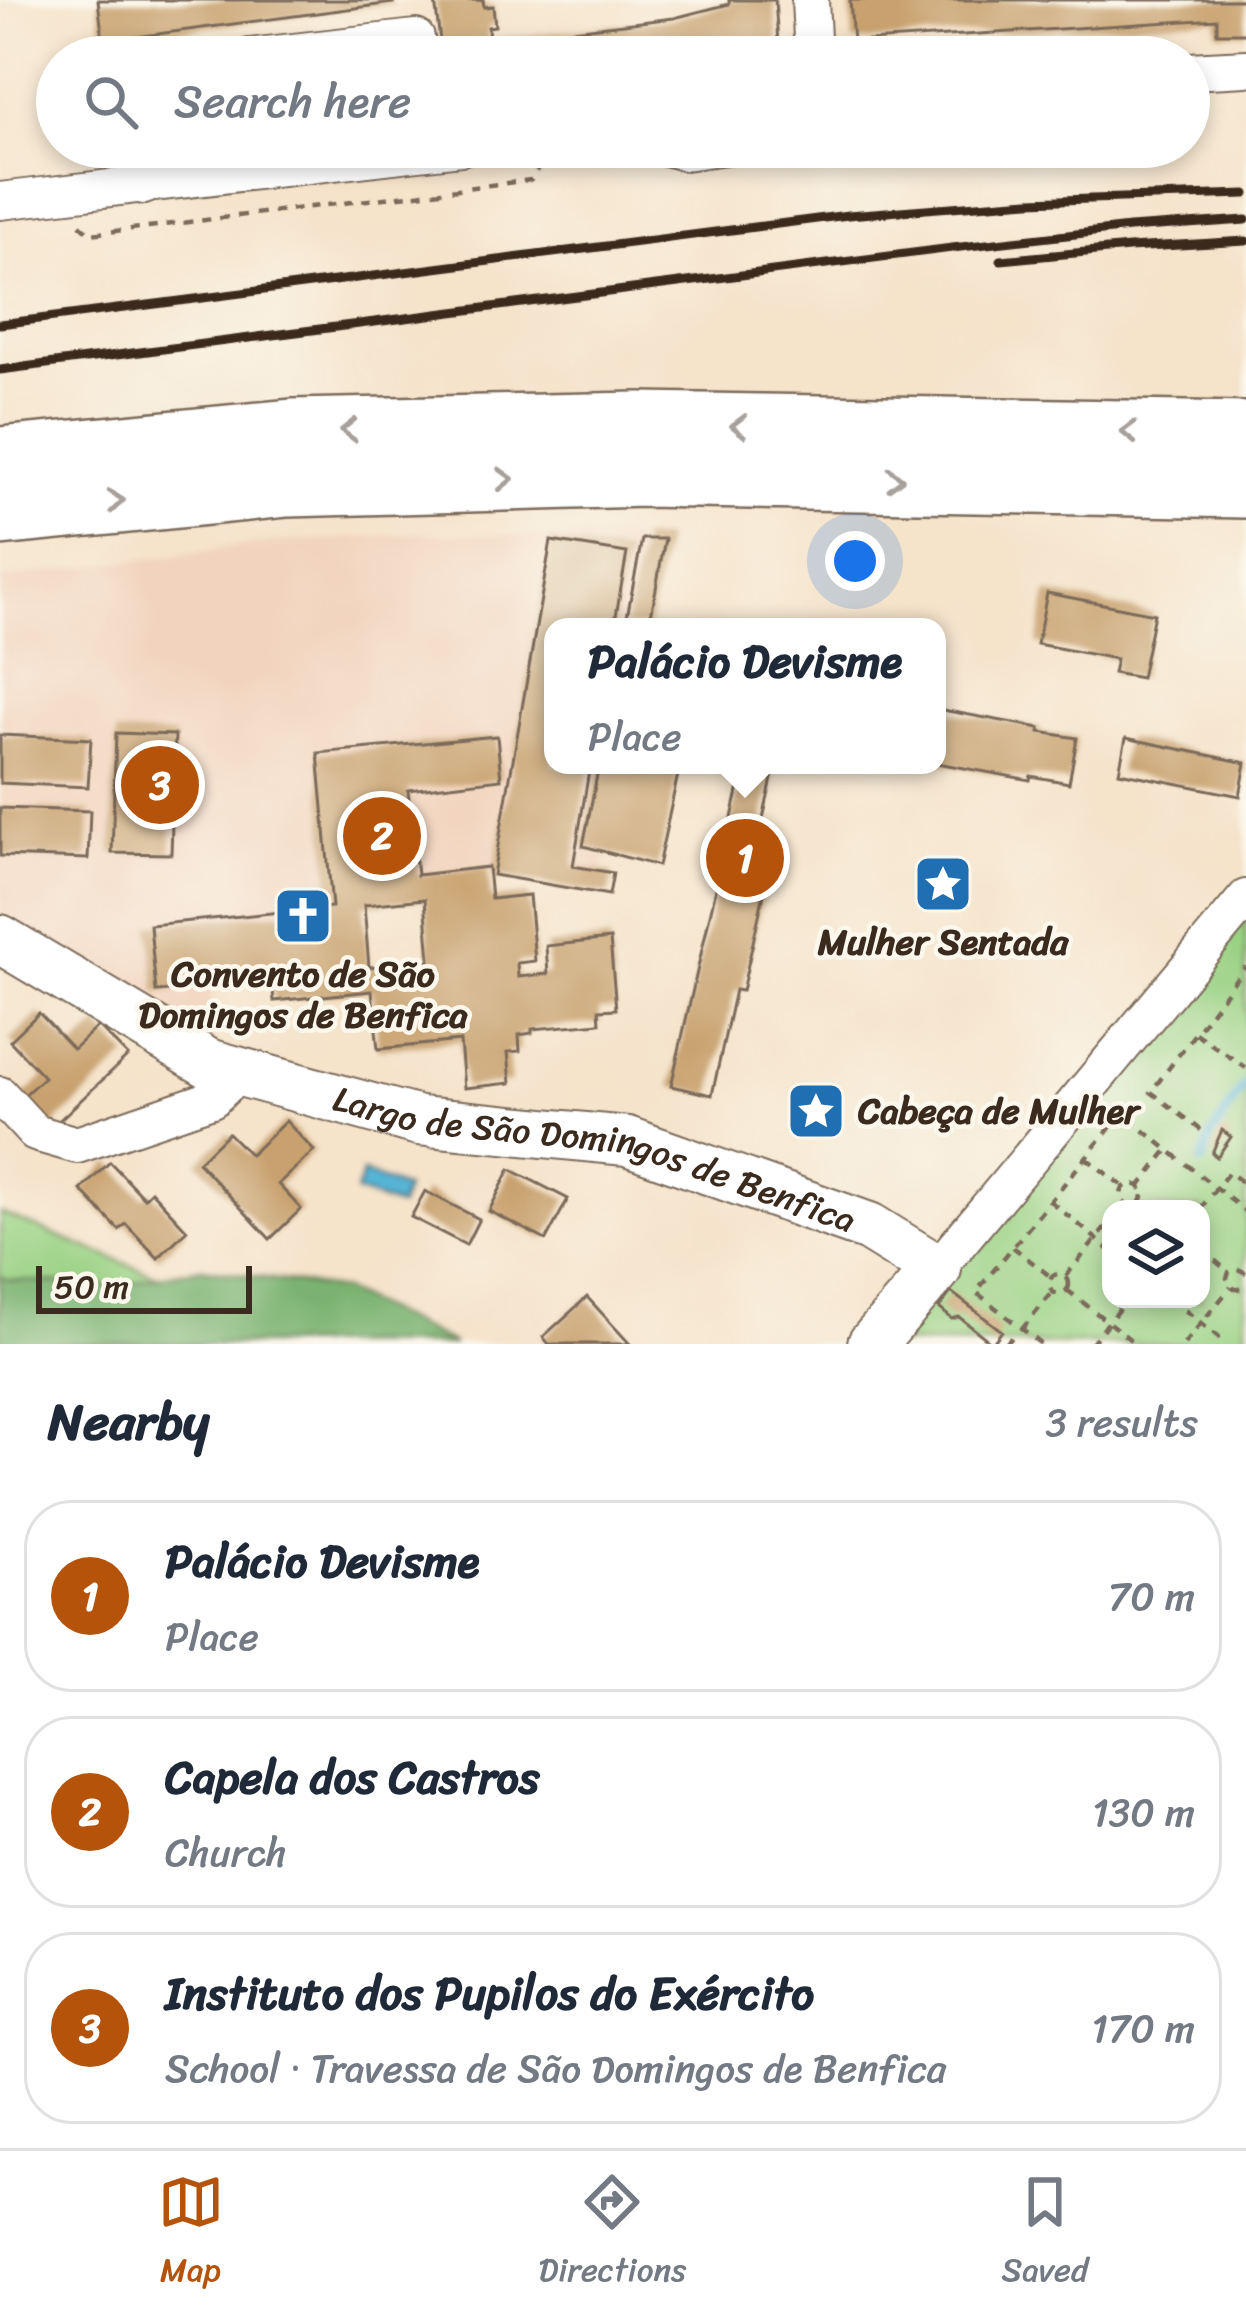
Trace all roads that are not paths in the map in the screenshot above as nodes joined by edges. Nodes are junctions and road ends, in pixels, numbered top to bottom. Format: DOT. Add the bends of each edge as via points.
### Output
graph roads {
  1 [pos="809,0"];
  2 [pos="812,36"];
  3 [pos="1246,68"];
  4 [pos="1210,70"];
  5 [pos="142,168"];
  6 [pos="284,168"];
  7 [pos="144,186"];
  8 [pos="0,200"];
  9 [pos="1246,434"];
  10 [pos="0,458"];
  11 [pos="1246,486"];
  12 [pos="0,514"];
  13 [pos="1246,898"];
  14 [pos="0,938"];
  15 [pos="239,1073"];
  16 [pos="0,1095"];
  17 [pos="937,1269"];
  18 [pos="887,1334"];
  1 -- 2 [label="street"];
  3 -- 4 [label="street"];
  5 -- 7 [label="street"];
  6 -- 7 [label="street"];
  7 -- 8 [label="street"];
  9 -- 10 [label="highway, one-way" via="592,425 292,431"];
  12 -- 11 [label="highway, one-way" via="287,485 644,475"];
  13 -- 17 [label="street"];
  14 -- 15 [label="street, Largo de São Domingos de Benfica" via="208,1063"];
  15 -- 16 [label="street" via="212,1099 77,1145 35,1133"];
  15 -- 17 [label="street, Largo de São Domingos de Benfica" via="419,1121 627,1141 869,1227"];
  17 -- 18 [label="street"];
}
